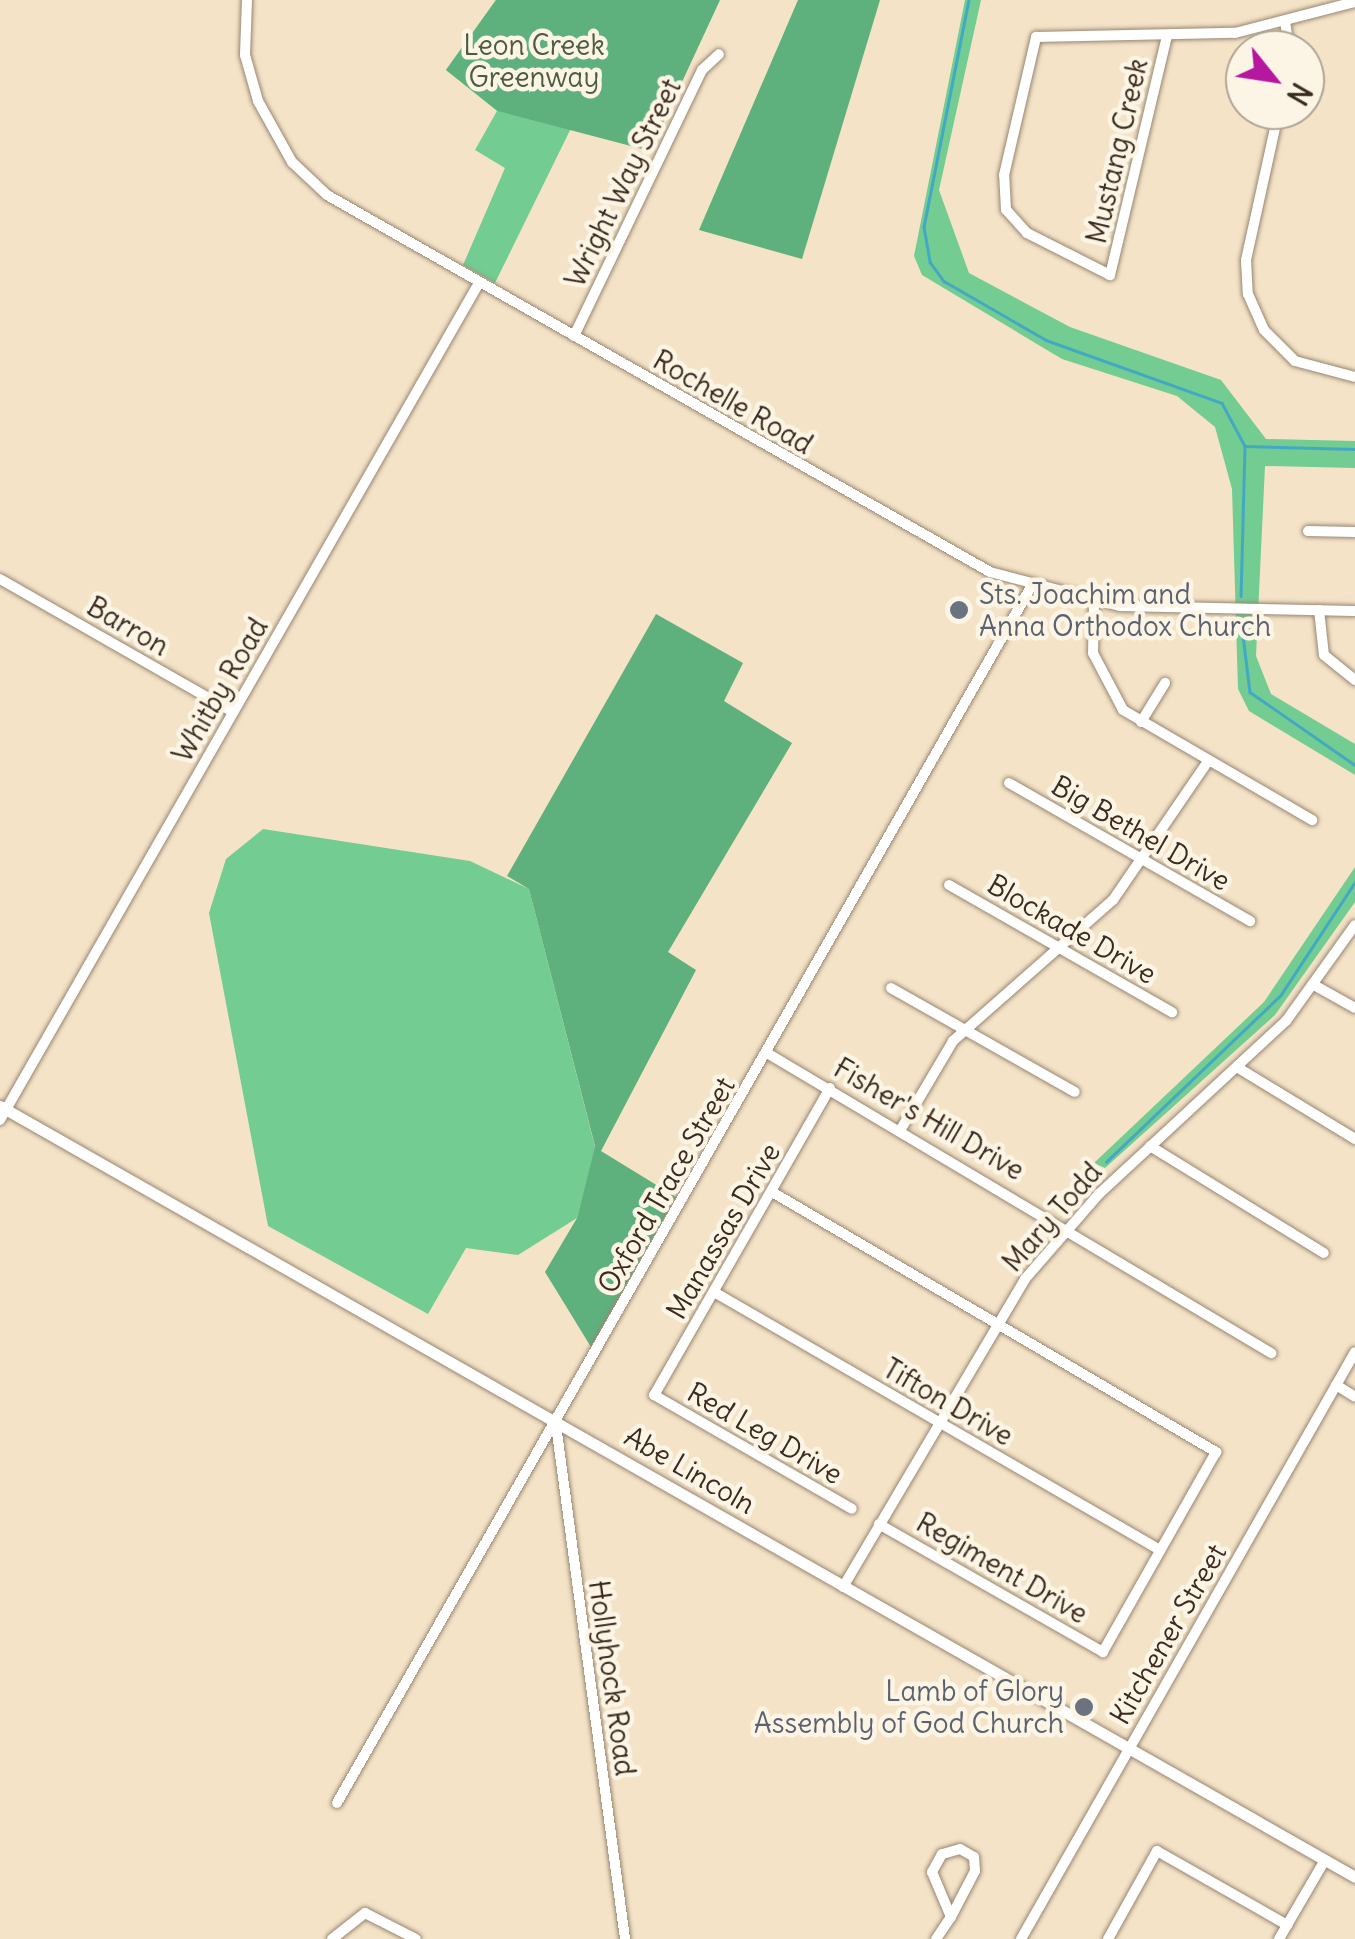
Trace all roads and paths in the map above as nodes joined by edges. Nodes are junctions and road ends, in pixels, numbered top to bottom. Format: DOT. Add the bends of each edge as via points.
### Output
graph roads {
  1 [pos="248,0"];
  2 [pos="1355,2"];
  3 [pos="1285,21"];
  4 [pos="1286,30"];
  5 [pos="1166,36"];
  6 [pos="719,54"];
  7 [pos="1275,130"];
  8 [pos="479,283"];
  9 [pos="574,336"];
  10 [pos="1355,377"];
  11 [pos="1308,531"];
  12 [pos="1355,532"];
  13 [pos="0,580"];
  14 [pos="1032,587"];
  15 [pos="1094,603"];
  16 [pos="1319,610"];
  17 [pos="1355,610"];
  18 [pos="1355,680"];
  19 [pos="1165,683"];
  20 [pos="233,712"];
  21 [pos="1142,722"];
  22 [pos="1208,761"];
  23 [pos="1009,784"];
  24 [pos="1312,820"];
  25 [pos="1146,862"];
  26 [pos="949,885"];
  27 [pos="1250,921"];
  28 [pos="1355,924"];
  29 [pos="1061,947"];
  30 [pos="1314,985"];
  31 [pos="891,988"];
  32 [pos="1355,1008"];
  33 [pos="1172,1012"];
  34 [pos="963,1029"];
  35 [pos="767,1053"];
  36 [pos="1240,1069"];
  37 [pos="830,1088"];
  38 [pos="1075,1092"];
  39 [pos="2,1112"];
  40 [pos="901,1129"];
  41 [pos="1355,1139"];
  42 [pos="1150,1146"];
  43 [pos="772,1192"];
  44 [pos="1066,1229"];
  45 [pos="1324,1252"];
  46 [pos="714,1292"];
  47 [pos="996,1322"];
  48 [pos="1355,1352"];
  49 [pos="1270,1353"];
  50 [pos="1336,1386"];
  51 [pos="654,1396"];
  52 [pos="1355,1396"];
  53 [pos="556,1422"];
  54 [pos="937,1422"];
  55 [pos="852,1509"];
  56 [pos="880,1524"];
  57 [pos="1160,1550"];
  58 [pos="843,1588"];
  59 [pos="1128,1748"];
  60 [pos="337,1803"];
  61 [pos="1325,1860"];
  62 [pos="1355,1877"];
  63 [pos="950,1917"];
  64 [pos="1287,1925"];
  65 [pos="332,1939"];
  66 [pos="416,1939"];
  67 [pos="624,1939"];
  68 [pos="936,1939"];
  69 [pos="1021,1939"];
  70 [pos="1108,1939"];
  71 [pos="1279,1939"];
  1 -- 8 [label="street, Rochelle Road" via="250,80 292,162 342,206"];
  2 -- 3 [label="street"];
  3 -- 4 [label="street"];
  3 -- 5 [label="street"];
  5 -- 5 [label="street, Mustang Creek" via="1110,275 1027,233 1006,210 1004,175 1036,38"];
  6 -- 9 [label="street, Wright Way Street" via="702,70"];
  7 -- 10 [label="street" via="1246,260 1248,294 1264,330 1295,361"];
  8 -- 9 [label="street, Rochelle Road"];
  8 -- 20 [label="street, Whitby Road"];
  9 -- 14 [label="street, Rochelle Road" via="990,572"];
  11 -- 12 [label="street"];
  13 -- 20 [label="street, Barron"];
  14 -- 15 [label="street, Rochelle Road"];
  14 -- 35 [label="street, Oxford Trace Street"];
  15 -- 16 [label="street, Rochelle Road"];
  15 -- 21 [label="street" via="1101,680"];
  16 -- 17 [label="street, Rochelle Road"];
  16 -- 18 [label="street" via="1324,654"];
  19 -- 21 [label="street"];
  20 -- 39 [label="street, Whitby Road"];
  21 -- 22 [label="street"];
  22 -- 24 [label="street"];
  22 -- 25 [label="street"];
  23 -- 25 [label="street, Big Bethel Drive"];
  25 -- 27 [label="street, Big Bethel Drive"];
  25 -- 29 [label="street"];
  26 -- 29 [label="street, Blockade Drive"];
  28 -- 30 [label="street, Mary Todd"];
  29 -- 33 [label="street, Blockade Drive"];
  29 -- 34 [label="street"];
  30 -- 32 [label="street"];
  30 -- 36 [label="street, Mary Todd"];
  31 -- 34 [label="street"];
  34 -- 38 [label="street"];
  34 -- 40 [label="street"];
  35 -- 37 [label="street, Fisher's Hill Drive"];
  35 -- 53 [label="street, Oxford Trace Street"];
  36 -- 41 [label="street"];
  36 -- 42 [label="street, Mary Todd"];
  37 -- 40 [label="street, Fisher's Hill Drive"];
  37 -- 43 [label="street, Manassas Drive"];
  39 -- 53 [label="street, Abe Lincoln"];
  40 -- 44 [label="street, Fisher's Hill Drive"];
  42 -- 44 [label="street, Mary Todd"];
  42 -- 45 [label="street"];
  43 -- 46 [label="street, Manassas Drive"];
  43 -- 47 [label="street"];
  44 -- 47 [label="street, Mary Todd"];
  44 -- 49 [label="street, Fisher's Hill Drive"];
  46 -- 51 [label="street, Manassas Drive"];
  46 -- 54 [label="street, Tifton Drive"];
  47 -- 54 [label="street, Mary Todd"];
  47 -- 57 [label="street" via="1216,1452"];
  48 -- 50 [label="street, Kitchener Street"];
  50 -- 52 [label="street"];
  50 -- 59 [label="street, Kitchener Street"];
  51 -- 55 [label="street, Red Leg Drive"];
  53 -- 58 [label="street, Abe Lincoln"];
  53 -- 60 [label="street, Oxford Trace Street"];
  53 -- 67 [label="street, Hollyhock Road"];
  54 -- 56 [label="street, Mary Todd"];
  54 -- 57 [label="street, Tifton Drive"];
  56 -- 57 [label="street, Regiment Drive" via="1103,1652"];
  56 -- 58 [label="street, Mary Todd"];
  58 -- 59 [label="street, Abe Lincoln"];
  59 -- 61 [label="street, Abe Lincoln"];
  59 -- 69 [label="street, Kitchener Street"];
  61 -- 62 [label="street, Abe Lincoln"];
  61 -- 64 [label="street"];
  63 -- 63 [label="street" via="932,1872 942,1854 960,1849 977,1863"];
  63 -- 68 [label="street"];
  64 -- 70 [label="street" via="1158,1851"];
  64 -- 71 [label="street"];
  65 -- 66 [label="street" via="364,1913"];
}
